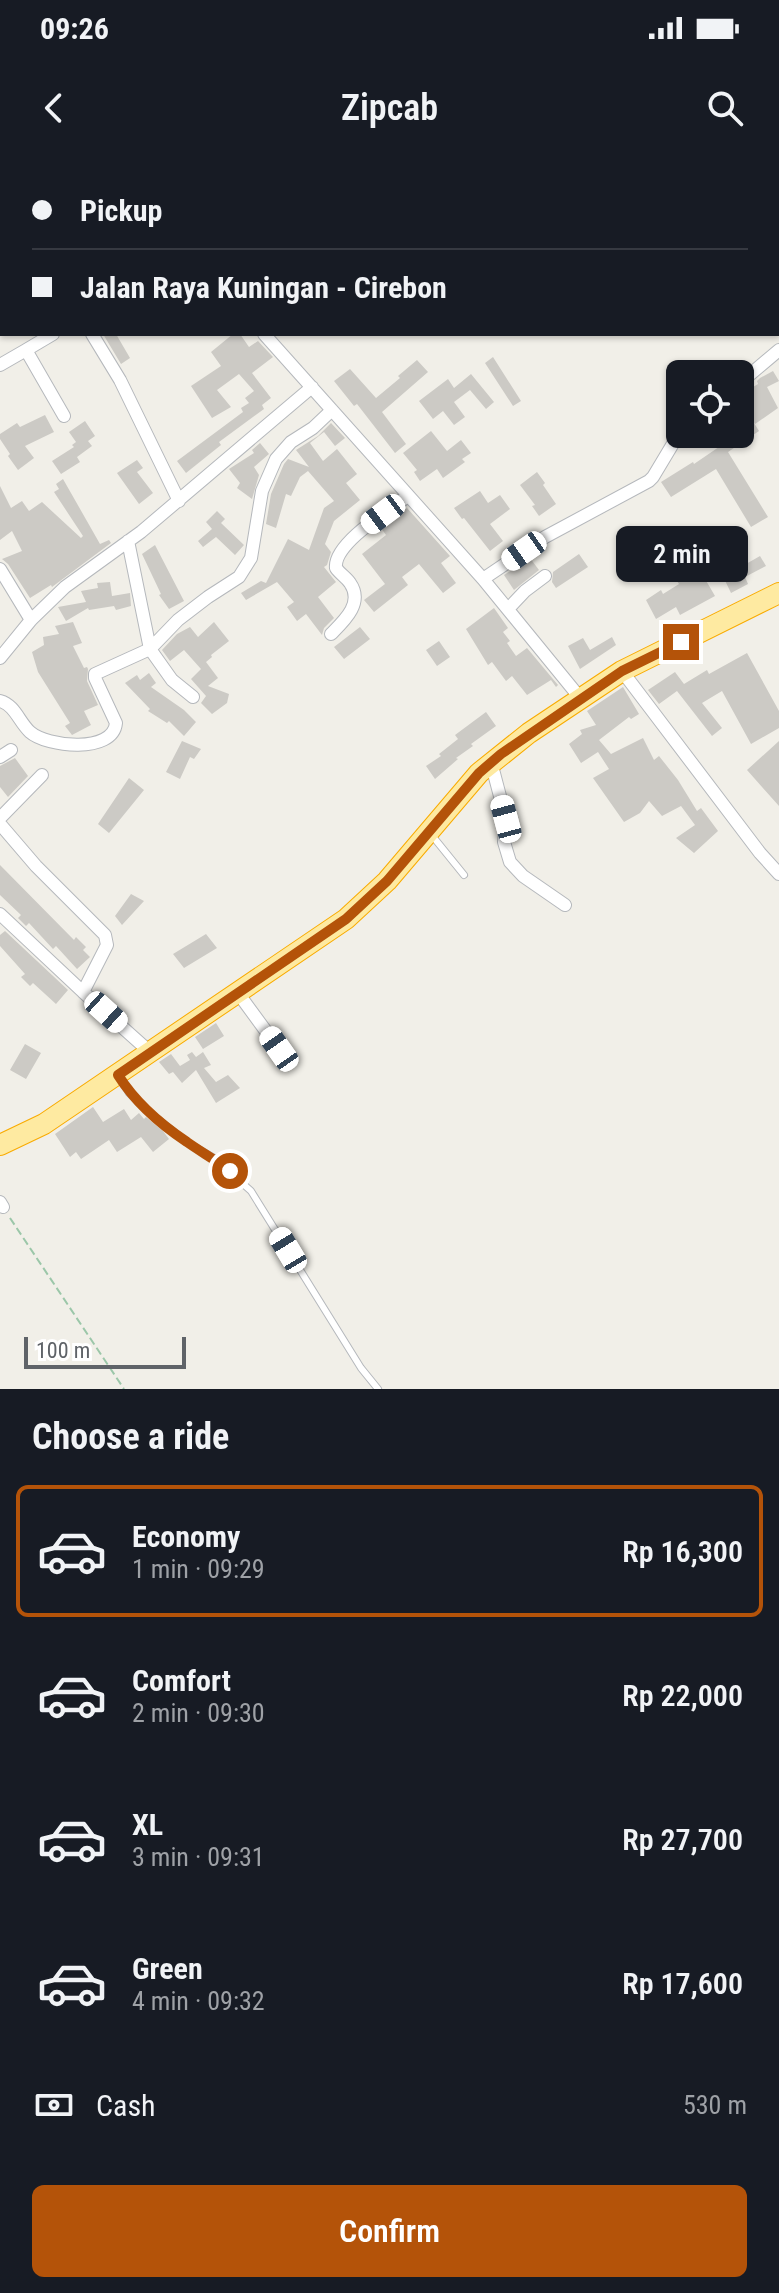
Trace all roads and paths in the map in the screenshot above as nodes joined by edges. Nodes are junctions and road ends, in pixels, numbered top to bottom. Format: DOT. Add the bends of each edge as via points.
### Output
graph roads {
  1 [pos="50,336"];
  2 [pos="93,336"];
  3 [pos="266,336"];
  4 [pos="26,350"];
  5 [pos="779,350"];
  6 [pos="0,365"];
  7 [pos="754,371"];
  8 [pos="312,387"];
  9 [pos="332,410"];
  10 [pos="64,416"];
  11 [pos="670,448"];
  12 [pos="408,496"];
  13 [pos="179,501"];
  14 [pos="128,541"];
  15 [pos="0,569"];
  16 [pos="545,576"];
  17 [pos="483,579"];
  18 [pos="779,593"];
  19 [pos="508,609"];
  20 [pos="31,620"];
  21 [pos="331,634"];
  22 [pos="150,649"];
  23 [pos="0,658"];
  24 [pos="622,671"];
  25 [pos="193,697"];
  26 [pos="581,699"];
  27 [pos="0,701"];
  28 [pos="491,762"];
  29 [pos="42,775"];
  30 [pos="0,821"];
  31 [pos="428,831"];
  32 [pos="779,874"];
  33 [pos="464,875"];
  34 [pos="565,905"];
  35 [pos="0,914"];
  36 [pos="83,992"];
  37 [pos="238,993"];
  38 [pos="279,1049"];
  39 [pos="151,1053"];
  40 [pos="118,1075"];
  41 [pos="0,1145"];
  42 [pos="2,1205"];
  43 [pos="124,1389"];
  44 [pos="378,1389"];
  1 -- 4 [label="street"];
  2 -- 13 [label="street"];
  3 -- 8 [label="street"];
  4 -- 6 [label="street"];
  4 -- 10 [label="street"];
  5 -- 7 [label="street"];
  8 -- 9 [label="street"];
  8 -- 13 [label="street"];
  9 -- 12 [label="street"];
  9 -- 22 [label="street" via="276,459 262,491 244,572 178,620"];
  11 -- 17 [label="street" via="649,481 545,537"];
  12 -- 17 [label="street"];
  12 -- 21 [label="street" via="340,551 336,568 352,587 355,602"];
  13 -- 14 [label="street"];
  14 -- 20 [label="street"];
  14 -- 22 [label="street"];
  15 -- 20 [label="street"];
  16 -- 19 [label="street"];
  17 -- 19 [label="street"];
  18 -- 24 [label="highway"];
  19 -- 26 [label="street"];
  20 -- 23 [label="street"];
  22 -- 25 [label="street" via="172,680"];
  22 -- 27 [label="street" via="95,674 116,723 108,739 72,744 40,738"];
  24 -- 26 [label="highway"];
  24 -- 32 [label="street"];
  26 -- 28 [label="highway"];
  28 -- 31 [label="highway"];
  28 -- 34 [label="street" via="506,819 504,842 510,862"];
  29 -- 30 [label="street"];
  30 -- 36 [label="street" via="107,940"];
  31 -- 33 [label="lane"];
  31 -- 37 [label="highway" via="387,881 323,936"];
  35 -- 36 [label="street"];
  36 -- 39 [label="street"];
  37 -- 38 [label="street"];
  37 -- 39 [label="highway"];
  39 -- 40 [label="highway"];
  40 -- 41 [label="highway" via="44,1124"];
  40 -- 44 [label="lane" via="146,1110 251,1191"];
  42 -- 43 [label="path"];
}
